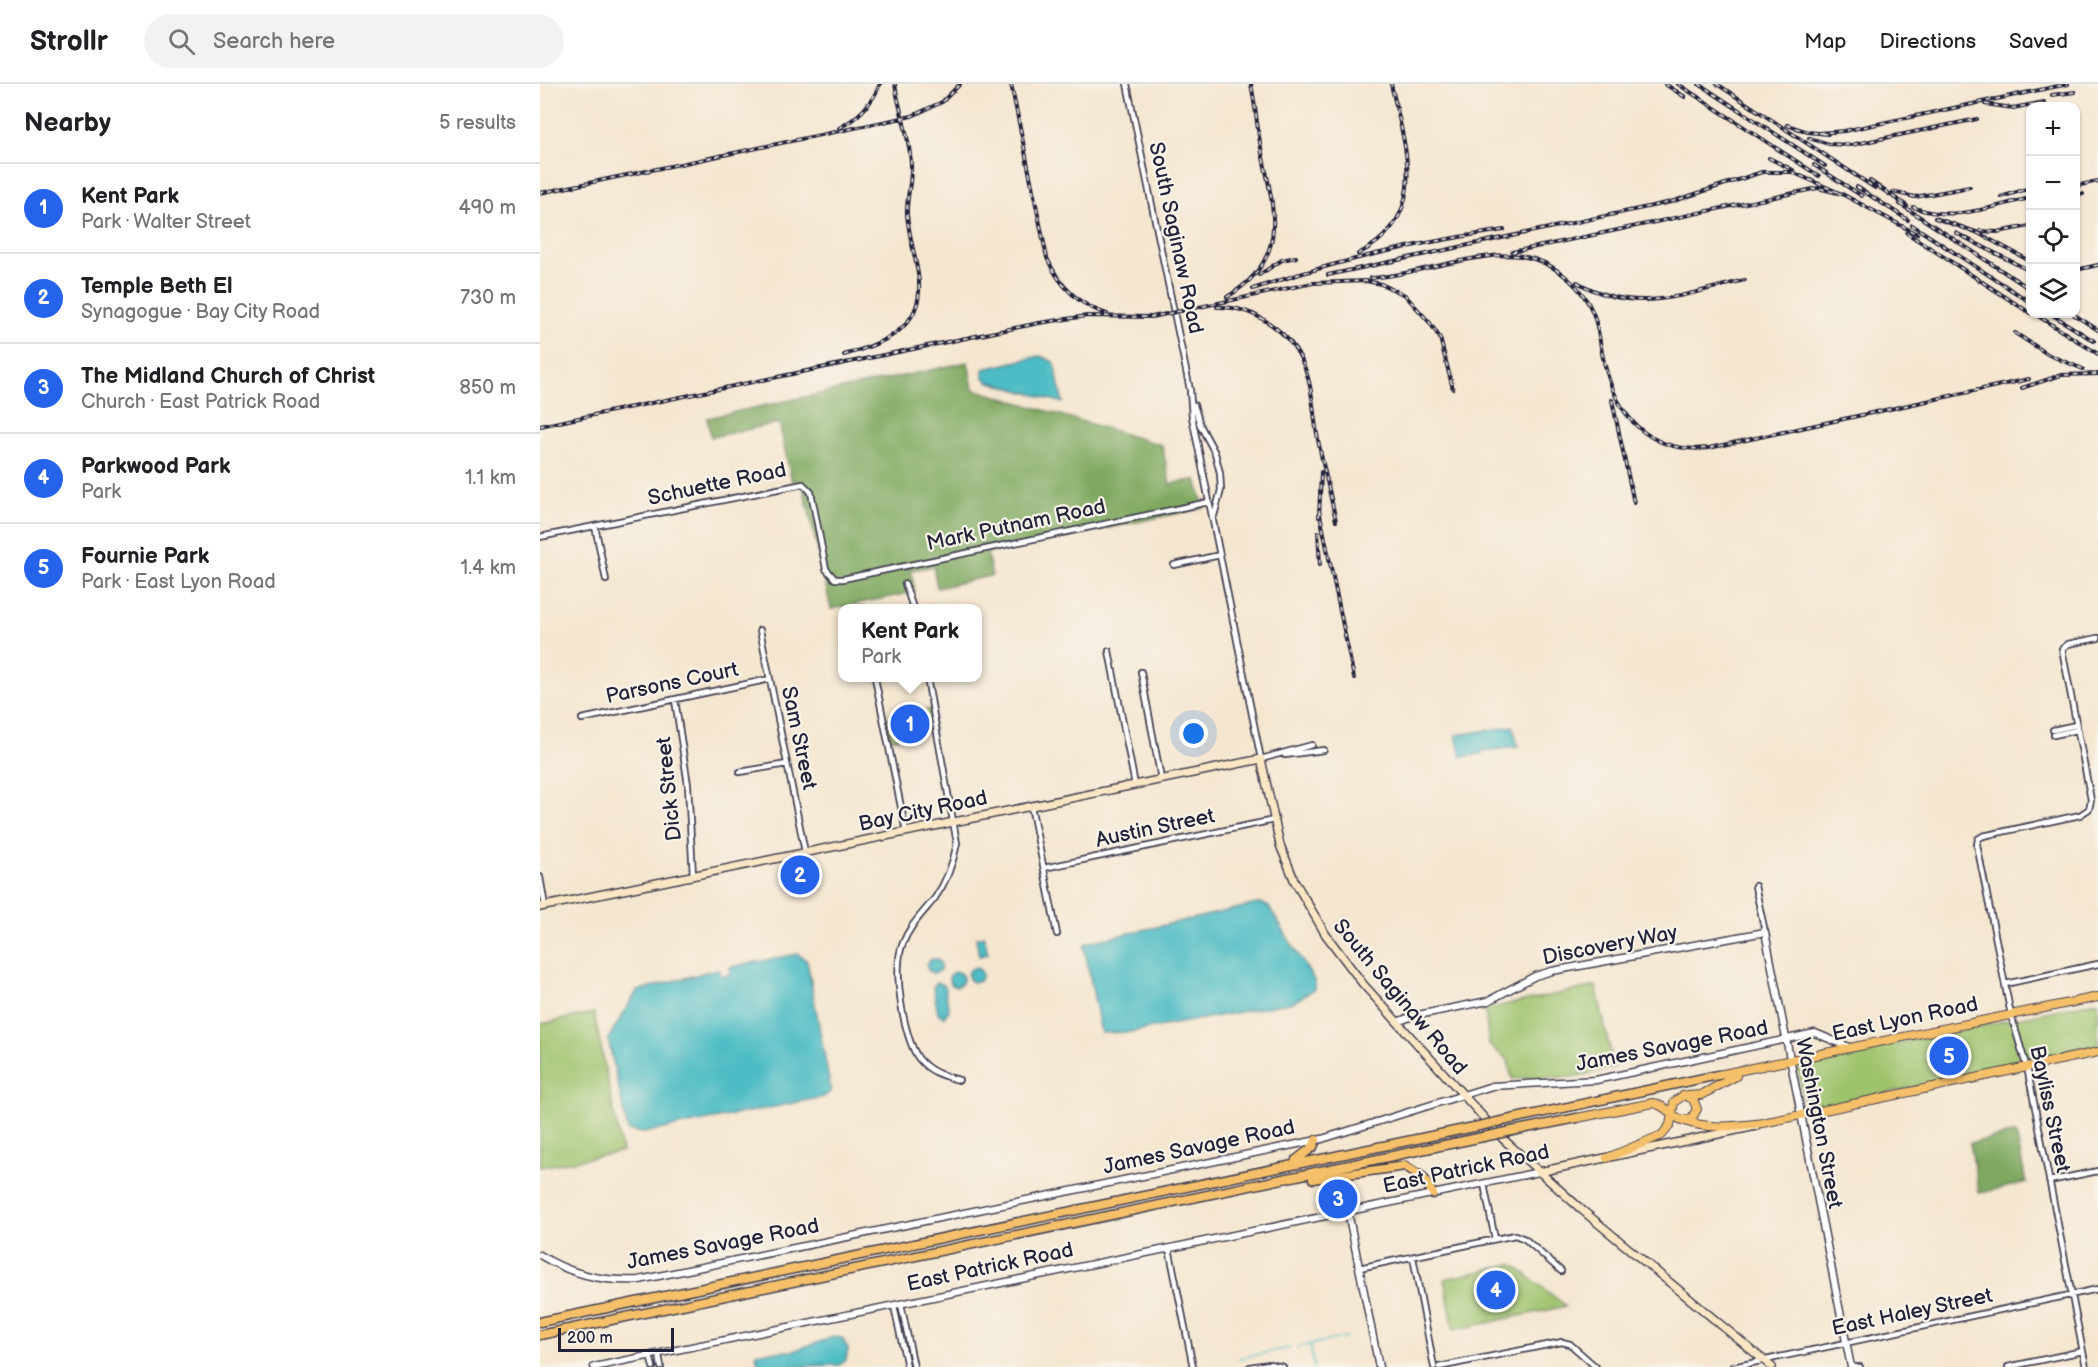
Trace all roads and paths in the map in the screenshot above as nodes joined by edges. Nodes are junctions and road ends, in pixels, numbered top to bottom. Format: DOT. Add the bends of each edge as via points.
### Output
graph roads {
  1 [pos="1127,84"];
  2 [pos="1192,400"];
  3 [pos="1209,502"];
  4 [pos="1214,520"];
  5 [pos="595,526"];
  6 [pos="540,537"];
  7 [pos="1220,555"];
  8 [pos="1174,565"];
  9 [pos="831,576"];
  10 [pos="606,580"];
  11 [pos="905,584"];
  12 [pos="911,604"];
  13 [pos="760,630"];
  14 [pos="2098,638"];
  15 [pos="1109,651"];
  16 [pos="1140,672"];
  17 [pos="770,679"];
  18 [pos="876,682"];
  19 [pos="928,682"];
  20 [pos="675,700"];
  21 [pos="582,719"];
  22 [pos="2077,727"];
  23 [pos="2054,732"];
  24 [pos="1312,745"];
  25 [pos="1324,750"];
  26 [pos="1280,756"];
  27 [pos="1261,759"];
  28 [pos="787,764"];
  29 [pos="740,772"];
  30 [pos="1161,779"];
  31 [pos="1135,785"];
  32 [pos="1031,806"];
  33 [pos="1274,820"];
  34 [pos="955,822"];
  35 [pos="906,832"];
  36 [pos="805,852"];
  37 [pos="1044,868"];
  38 [pos="693,876"];
  39 [pos="540,877"];
  40 [pos="1755,886"];
  41 [pos="542,906"];
  42 [pos="1765,932"];
  43 [pos="1057,934"];
  44 [pos="2098,964"];
  45 [pos="2005,984"];
  46 [pos="2098,997"];
  47 [pos="2012,1015"];
  48 [pos="1397,1022"];
  49 [pos="1786,1039"];
  50 [pos="1856,1048"];
  51 [pos="2098,1052"];
  52 [pos="1790,1061"];
  53 [pos="2027,1068"];
  54 [pos="1748,1070"];
  55 [pos="1718,1076"];
  56 [pos="959,1080"];
  57 [pos="1460,1095"];
  58 [pos="1687,1096"];
  59 [pos="1676,1116"];
  60 [pos="1801,1116"];
  61 [pos="1577,1118"];
  62 [pos="1780,1120"];
  63 [pos="1316,1140"];
  64 [pos="1639,1149"];
  65 [pos="1607,1158"];
  66 [pos="1267,1170"];
  67 [pos="2098,1171"];
  68 [pos="1539,1172"];
  69 [pos="2049,1181"];
  70 [pos="1484,1184"];
  71 [pos="1220,1192"];
  72 [pos="1433,1194"];
  73 [pos="1348,1212"];
  74 [pos="1495,1239"];
  75 [pos="1169,1248"];
  76 [pos="542,1257"];
  77 [pos="1413,1257"];
  78 [pos="1359,1268"];
  79 [pos="1561,1271"];
  80 [pos="2098,1289"];
  81 [pos="2072,1294"];
  82 [pos="897,1305"];
  83 [pos="540,1322"];
  84 [pos="540,1335"];
  85 [pos="1846,1343"];
  86 [pos="2083,1351"];
  87 [pos="658,1354"];
  88 [pos="650,1356"];
  89 [pos="1764,1360"];
  90 [pos="594,1367"];
  91 [pos="653,1367"];
  92 [pos="661,1367"];
  93 [pos="907,1367"];
  94 [pos="914,1367"];
  95 [pos="1193,1367"];
  96 [pos="1250,1367"];
  97 [pos="1283,1367"];
  98 [pos="1379,1367"];
  99 [pos="1434,1367"];
  100 [pos="1439,1367"];
  101 [pos="1596,1367"];
  102 [pos="1733,1367"];
  103 [pos="1772,1367"];
  104 [pos="1853,1367"];
  105 [pos="1860,1367"];
  106 [pos="2008,1367"];
  107 [pos="2086,1367"];
  1 -- 2 [label="street, South Saginaw Road"];
  2 -- 3 [label="street, South Saginaw Road"];
  2 -- 4 [label="street, South Saginaw Road" via="1220,473 1221,490"];
  3 -- 4 [label="street, South Saginaw Road"];
  3 -- 9 [label="street, Mark Putnam Road" via="843,579"];
  4 -- 7 [label="street, South Saginaw Road"];
  5 -- 6 [label="street, Schuette Road"];
  5 -- 9 [label="street, Schuette Road" via="803,484 811,492 826,569"];
  5 -- 10 [label="street"];
  7 -- 8 [label="street"];
  7 -- 27 [label="street, South Saginaw Road"];
  11 -- 12 [label="street"];
  13 -- 17 [label="street, Sam Street"];
  14 -- 22 [label="street" via="2063,647"];
  15 -- 31 [label="street"];
  16 -- 30 [label="street"];
  17 -- 20 [label="street, Parsons Court"];
  17 -- 28 [label="street, Sam Street"];
  18 -- 35 [label="street"];
  19 -- 34 [label="street"];
  20 -- 21 [label="street, Parsons Court"];
  20 -- 38 [label="street, Dick Street" via="688,785"];
  22 -- 23 [label="street"];
  22 -- 45 [label="street, Bayliss Street" via="2091,800 2089,809 2080,815 1983,836 1977,842"];
  24 -- 26 [label="street, Bay City Road"];
  25 -- 26 [label="street"];
  26 -- 27 [label="street, Bay City Road"];
  27 -- 30 [label="main road, Bay City Road"];
  27 -- 33 [label="main road, South Saginaw Road"];
  28 -- 29 [label="street"];
  28 -- 36 [label="street, Sam Street"];
  30 -- 31 [label="main road, Bay City Road"];
  31 -- 32 [label="main road, Bay City Road"];
  32 -- 34 [label="main road, Bay City Road"];
  32 -- 37 [label="street"];
  33 -- 37 [label="street, Austin Street"];
  33 -- 48 [label="main road, South Saginaw Road" via="1287,862 1312,914 1341,958"];
  34 -- 35 [label="main road, Bay City Road"];
  34 -- 56 [label="street" via="957,843 952,867 934,900 910,928 901,946 898,966 913,1048 929,1069"];
  35 -- 36 [label="main road, Bay City Road"];
  36 -- 38 [label="main road, Bay City Road"];
  37 -- 43 [label="street"];
  38 -- 41 [label="main road, Bay City Road"];
  39 -- 41 [label="street"];
  40 -- 42 [label="street, Washington Street"];
  42 -- 48 [label="street, Discovery Way" via="1551,971 1488,1001"];
  42 -- 49 [label="street, Washington Street"];
  44 -- 45 [label="street"];
  45 -- 47 [label="street, Bayliss Street"];
  46 -- 47 [label="highway, East Lyon Road"];
  47 -- 50 [label="highway, East Lyon Road"];
  47 -- 53 [label="street, Bayliss Street"];
  48 -- 57 [label="main road, South Saginaw Road"];
  49 -- 50 [label="street, James Savage Road" via="1815,1033"];
  49 -- 52 [label="street, Washington Street"];
  49 -- 57 [label="street, James Savage Road" via="1596,1080 1503,1085"];
  50 -- 52 [label="highway, East Lyon Road"];
  51 -- 53 [label="highway"];
  52 -- 54 [label="highway, East Lyon Road"];
  52 -- 60 [label="street, Washington Street"];
  53 -- 60 [label="highway"];
  53 -- 69 [label="street, Bayliss Street"];
  54 -- 55 [label="highway, East Lyon Road"];
  54 -- 58 [label="highway" via="1701,1095"];
  55 -- 66 [label="highway, bridge"];
  57 -- 63 [label="street, James Savage Road"];
  57 -- 68 [label="main road, South Saginaw Road"];
  58 -- 59 [label="highway" via="1675,1100 1672,1106"];
  58 -- 59 [label="highway" via="1695,1101 1696,1111 1690,1119"];
  59 -- 61 [label="highway" via="1651,1103"];
  59 -- 62 [label="highway" via="1720,1126"];
  59 -- 64 [label="highway" via="1665,1132"];
  60 -- 62 [label="highway"];
  60 -- 85 [label="street, Washington Street"];
  61 -- 71 [label="highway, bridge"];
  62 -- 64 [label="main road"];
  63 -- 66 [label="highway" via="1302,1158"];
  63 -- 76 [label="street, James Savage Road" via="639,1280 594,1277"];
  64 -- 65 [label="highway"];
  65 -- 68 [label="main road, East Patrick Road"];
  66 -- 83 [label="highway"];
  67 -- 69 [label="street"];
  68 -- 70 [label="street, East Patrick Road"];
  68 -- 89 [label="main road, South Saginaw Road"];
  69 -- 81 [label="street, Bayliss Street"];
  70 -- 72 [label="street, East Patrick Road"];
  70 -- 74 [label="street"];
  71 -- 72 [label="highway" via="1402,1166 1421,1174"];
  71 -- 84 [label="highway"];
  72 -- 73 [label="street, East Patrick Road"];
  73 -- 75 [label="street, East Patrick Road"];
  73 -- 78 [label="street"];
  74 -- 77 [label="street"];
  74 -- 79 [label="street" via="1520,1236"];
  75 -- 82 [label="street, East Patrick Road"];
  75 -- 95 [label="street"];
  77 -- 78 [label="street"];
  77 -- 99 [label="street"];
  78 -- 98 [label="street"];
  80 -- 81 [label="street, East Haley Street"];
  81 -- 85 [label="street, East Haley Street"];
  81 -- 86 [label="street, Bayliss Street"];
  82 -- 87 [label="street, East Patrick Road"];
  82 -- 93 [label="street"];
  82 -- 94 [label="street"];
  85 -- 89 [label="street, East Haley Street"];
  85 -- 104 [label="street, Washington Street"];
  86 -- 106 [label="street"];
  86 -- 107 [label="street, Bayliss Street"];
  87 -- 88 [label="street, East Patrick Road"];
  87 -- 92 [label="street"];
  88 -- 90 [label="street, East Patrick Road"];
  88 -- 91 [label="street"];
  89 -- 102 [label="street, East Haley Street"];
  89 -- 103 [label="main road, South Saginaw Road"];
  96 -- 97 [label="street"];
  100 -- 101 [label="street" via="1562,1342 1570,1344"];
  104 -- 105 [label="street"];
}
